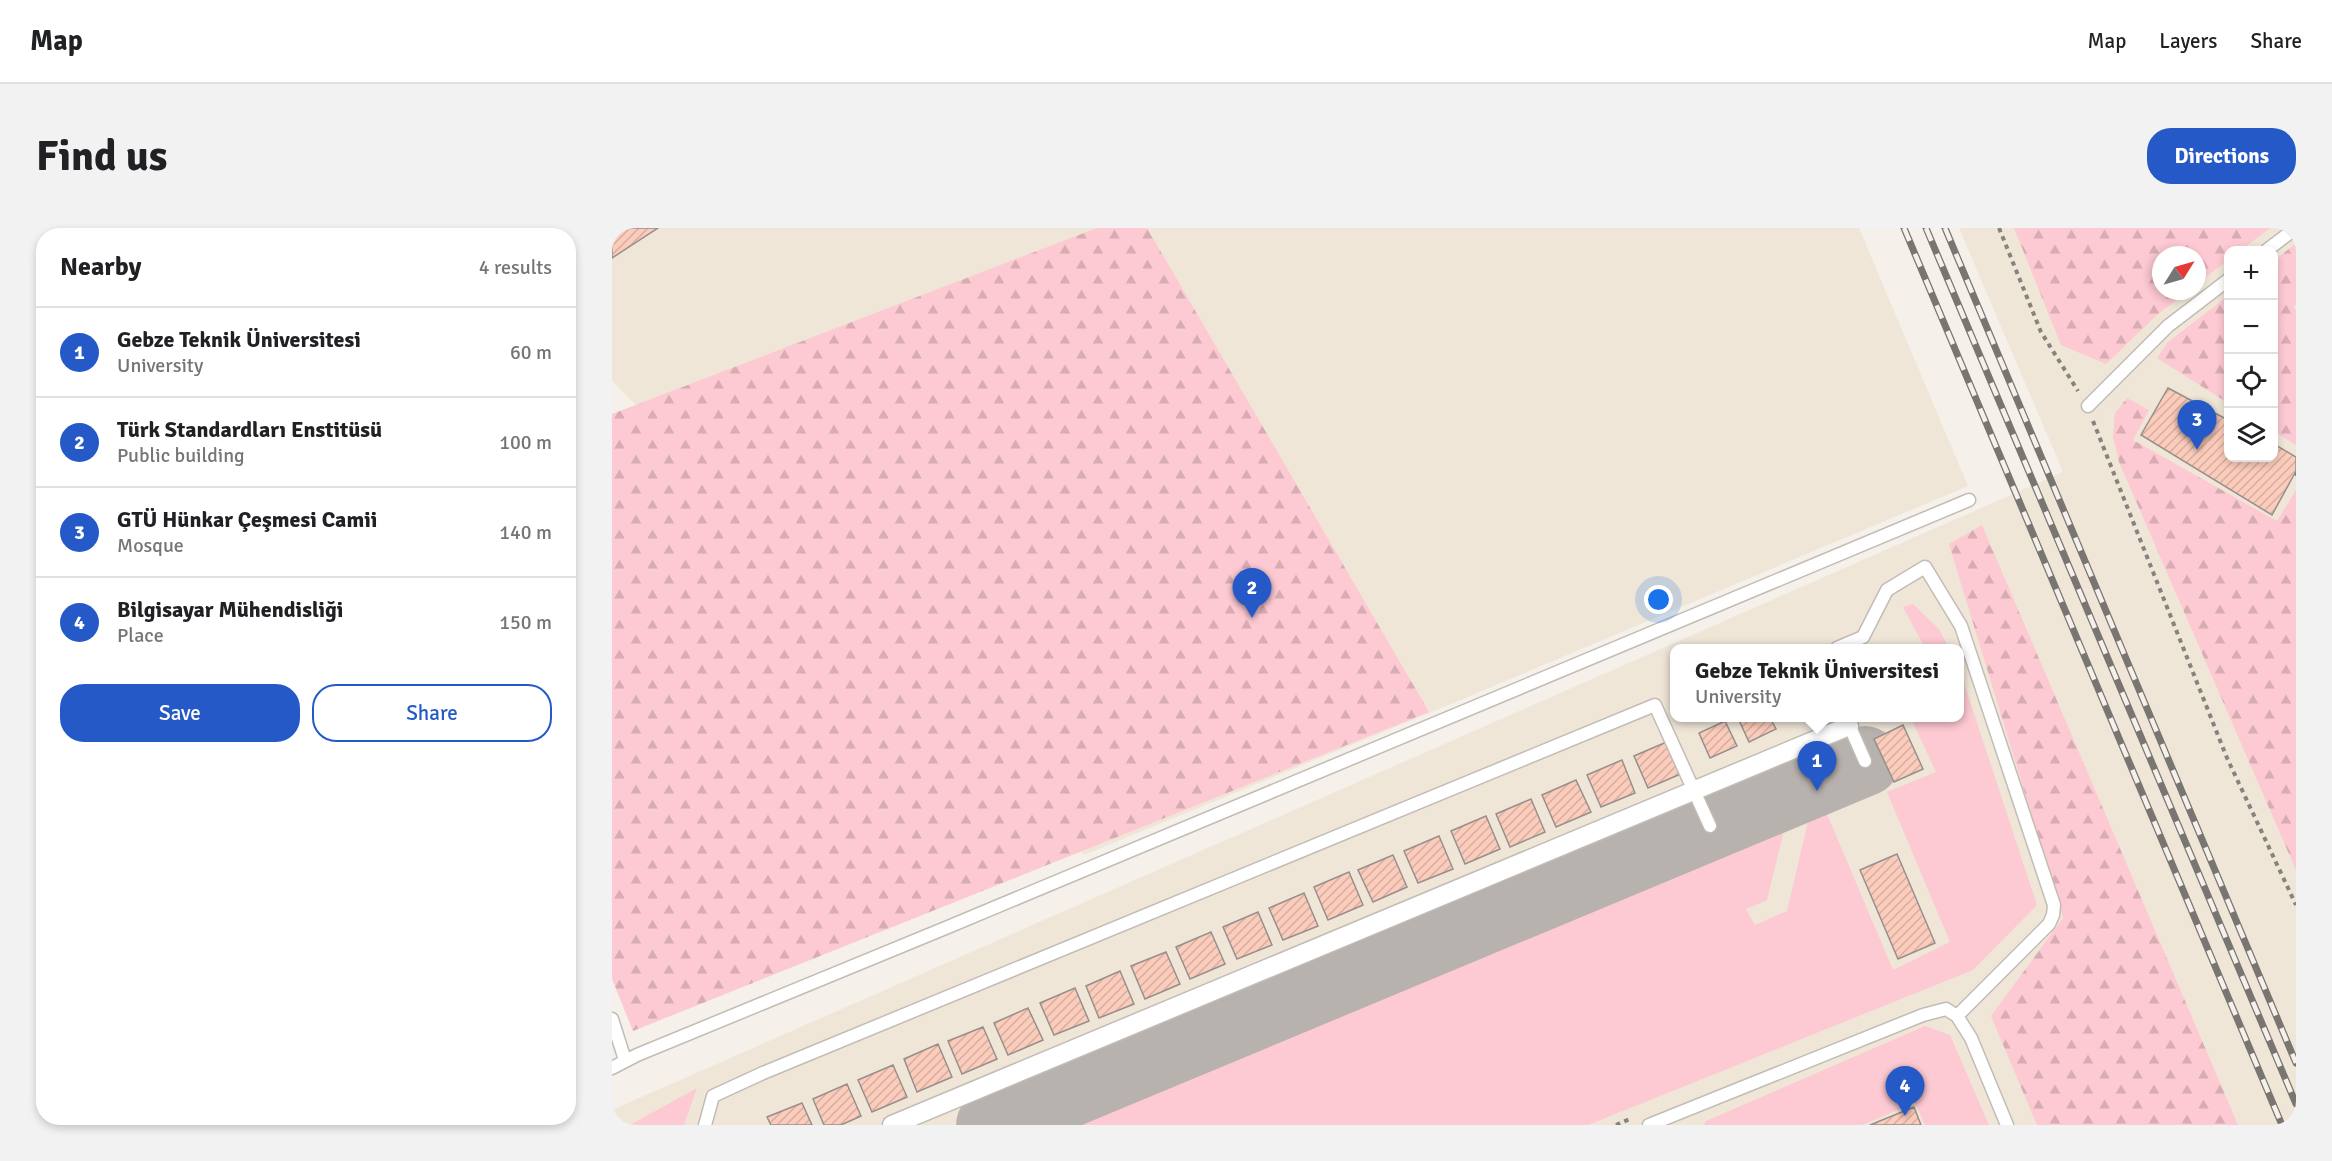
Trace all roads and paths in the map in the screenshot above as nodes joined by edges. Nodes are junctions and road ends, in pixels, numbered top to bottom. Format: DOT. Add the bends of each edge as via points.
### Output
graph roads {
  1 [pos="1999,228"];
  2 [pos="2296,228"];
  3 [pos="2272,246"];
  4 [pos="2224,284"];
  5 [pos="2088,406"];
  6 [pos="1969,500"];
  7 [pos="1846,644"];
  8 [pos="1848,722"];
  9 [pos="1865,761"];
  10 [pos="1694,791"];
  11 [pos="1710,826"];
  12 [pos="2296,905"];
  13 [pos="1957,1016"];
  14 [pos="612,1018"];
  15 [pos="625,1060"];
  16 [pos="612,1068"];
  17 [pos="1674,1120"];
  18 [pos="705,1125"];
  19 [pos="892,1125"];
  20 [pos="1649,1125"];
  21 [pos="2007,1125"];
  1 -- 5 [label="path" via="2041,332"];
  2 -- 3 [label="lane"];
  4 -- 5 [label="lane" via="2168,326"];
  5 -- 12 [label="path" via="2227,758"];
  6 -- 15 [label="lane"];
  7 -- 13 [label="lane" via="1863,637 1887,590 1925,567 1961,626 2054,905 2049,924"];
  8 -- 9 [label="lane"];
  8 -- 10 [label="street"];
  10 -- 11 [label="lane"];
  10 -- 18 [label="lane" via="1655,705 762,1073 713,1096"];
  10 -- 19 [label="street"];
  13 -- 17 [label="lane" via="1946,1009 1923,1015"];
  13 -- 21 [label="lane" via="1971,1038"];
  14 -- 15 [label="lane"];
  15 -- 16 [label="lane"];
  17 -- 20 [label="lane"];
}
